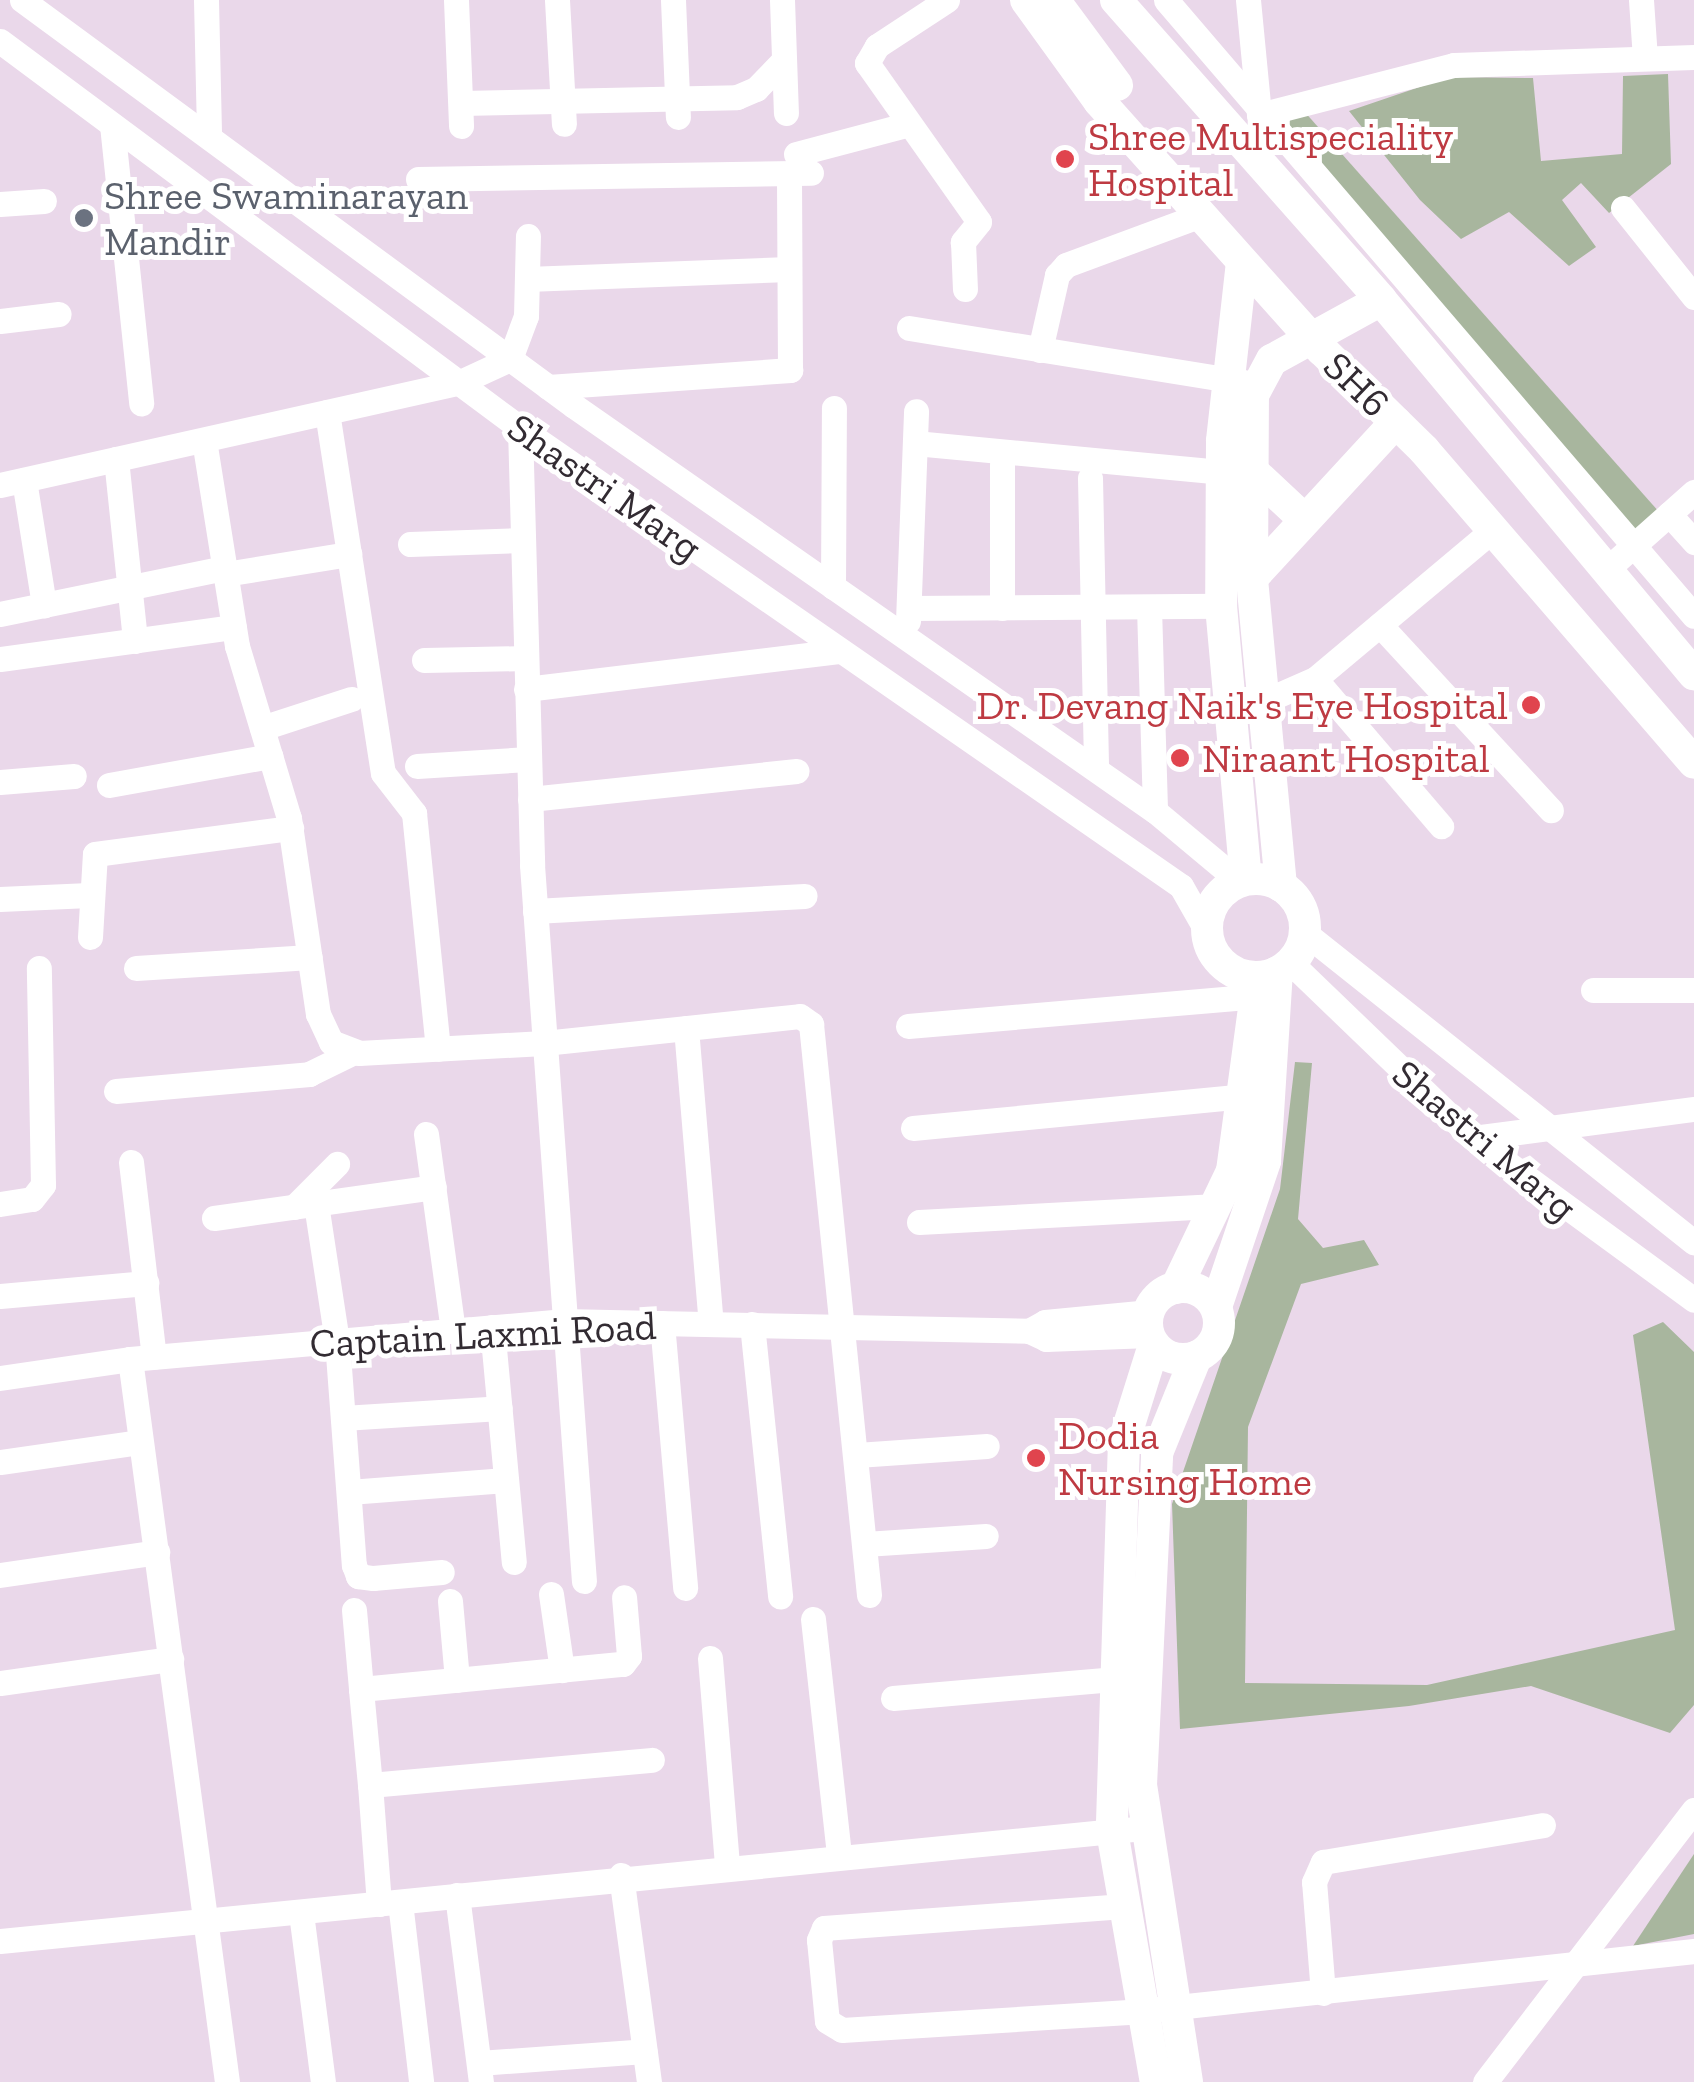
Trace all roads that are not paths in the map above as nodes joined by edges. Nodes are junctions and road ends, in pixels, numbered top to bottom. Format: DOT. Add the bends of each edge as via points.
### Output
graph roads {
  1 [pos="22,0"];
  2 [pos="206,0"];
  3 [pos="456,0"];
  4 [pos="557,0"];
  5 [pos="672,0"];
  6 [pos="782,0"];
  7 [pos="947,0"];
  8 [pos="1026,0"];
  9 [pos="1054,0"];
  10 [pos="1090,0"];
  11 [pos="1116,0"];
  12 [pos="1166,0"];
  13 [pos="1248,0"];
  14 [pos="1642,0"];
  15 [pos="0,41"];
  16 [pos="1694,57"];
  17 [pos="1645,58"];
  18 [pos="784,60"];
  19 [pos="1128,74"];
  20 [pos="678,107"];
  21 [pos="564,112"];
  22 [pos="786,113"];
  23 [pos="906,124"];
  24 [pos="1248,124"];
  25 [pos="112,126"];
  26 [pos="209,136"];
  27 [pos="798,167"];
  28 [pos="418,179"];
  29 [pos="44,201"];
  30 [pos="0,204"];
  31 [pos="1624,208"];
  32 [pos="1201,215"];
  33 [pos="528,236"];
  34 [pos="1242,262"];
  35 [pos="789,270"];
  36 [pos="528,279"];
  37 [pos="965,289"];
  38 [pos="1395,294"];
  39 [pos="1694,296"];
  40 [pos="59,314"];
  41 [pos="0,321"];
  42 [pos="908,328"];
  43 [pos="1309,336"];
  44 [pos="1040,350"];
  45 [pos="510,359"];
  46 [pos="1242,381"];
  47 [pos="458,382"];
  48 [pos="548,387"];
  49 [pos="140,402"];
  50 [pos="834,408"];
  51 [pos="916,411"];
  52 [pos="328,412"];
  53 [pos="1396,422"];
  54 [pos="520,428"];
  55 [pos="926,436"];
  56 [pos="204,440"];
  57 [pos="116,459"];
  58 [pos="1002,464"];
  59 [pos="1234,469"];
  60 [pos="1090,478"];
  61 [pos="12,482"];
  62 [pos="1694,492"];
  63 [pos="1669,514"];
  64 [pos="1306,520"];
  65 [pos="1494,530"];
  66 [pos="522,540"];
  67 [pos="1694,542"];
  68 [pos="410,544"];
  69 [pos="1634,546"];
  70 [pos="349,554"];
  71 [pos="1606,570"];
  72 [pos="225,571"];
  73 [pos="1252,578"];
  74 [pos="833,586"];
  75 [pos="132,587"];
  76 [pos="44,605"];
  77 [pos="1222,606"];
  78 [pos="1095,607"];
  79 [pos="1150,607"];
  80 [pos="908,608"];
  81 [pos="1002,608"];
  82 [pos="0,614"];
  83 [pos="1694,616"];
  84 [pos="1380,624"];
  85 [pos="234,626"];
  86 [pos="907,638"];
  87 [pos="135,642"];
  88 [pos="841,651"];
  89 [pos="524,658"];
  90 [pos="0,659"];
  91 [pos="424,660"];
  92 [pos="1694,676"];
  93 [pos="1315,678"];
  94 [pos="526,689"];
  95 [pos="350,698"];
  96 [pos="1260,703"];
  97 [pos="262,728"];
  98 [pos="270,756"];
  99 [pos="528,759"];
  100 [pos="1694,763"];
  101 [pos="417,766"];
  102 [pos="1096,770"];
  103 [pos="797,771"];
  104 [pos="74,776"];
  105 [pos="0,782"];
  106 [pos="109,786"];
  107 [pos="530,799"];
  108 [pos="1155,810"];
  109 [pos="1551,810"];
  110 [pos="1441,826"];
  111 [pos="291,828"];
  112 [pos="1243,880"];
  113 [pos="1281,886"];
  114 [pos="89,895"];
  115 [pos="805,896"];
  116 [pos="0,900"];
  117 [pos="535,911"];
  118 [pos="1206,930"];
  119 [pos="1306,933"];
  120 [pos="90,937"];
  121 [pos="310,956"];
  122 [pos="39,968"];
  123 [pos="136,968"];
  124 [pos="1271,977"];
  125 [pos="1593,990"];
  126 [pos="1694,990"];
  127 [pos="908,1026"];
  128 [pos="686,1028"];
  129 [pos="544,1043"];
  130 [pos="438,1049"];
  131 [pos="354,1052"];
  132 [pos="116,1091"];
  133 [pos="1246,1096"];
  134 [pos="1694,1108"];
  135 [pos="913,1128"];
  136 [pos="1547,1128"];
  137 [pos="426,1134"];
  138 [pos="1473,1138"];
  139 [pos="131,1162"];
  140 [pos="337,1164"];
  141 [pos="434,1187"];
  142 [pos="0,1204"];
  143 [pos="305,1205"];
  144 [pos="1217,1206"];
  145 [pos="214,1218"];
  146 [pos="919,1222"];
  147 [pos="1691,1235"];
  148 [pos="146,1283"];
  149 [pos="1176,1288"];
  150 [pos="0,1296"];
  151 [pos="1694,1300"];
  152 [pos="1216,1306"];
  153 [pos="562,1321"];
  154 [pos="662,1322"];
  155 [pos="712,1324"];
  156 [pos="752,1324"];
  157 [pos="844,1325"];
  158 [pos="492,1327"];
  159 [pos="453,1330"];
  160 [pos="1150,1331"];
  161 [pos="337,1341"];
  162 [pos="1196,1357"];
  163 [pos="142,1358"];
  164 [pos="0,1378"];
  165 [pos="500,1408"];
  166 [pos="343,1418"];
  167 [pos="141,1442"];
  168 [pos="987,1446"];
  169 [pos="857,1454"];
  170 [pos="0,1462"];
  171 [pos="506,1480"];
  172 [pos="349,1492"];
  173 [pos="986,1536"];
  174 [pos="864,1544"];
  175 [pos="157,1552"];
  176 [pos="514,1562"];
  177 [pos="442,1572"];
  178 [pos="0,1575"];
  179 [pos="584,1580"];
  180 [pos="685,1588"];
  181 [pos="551,1594"];
  182 [pos="869,1595"];
  183 [pos="624,1598"];
  184 [pos="780,1598"];
  185 [pos="450,1601"];
  186 [pos="354,1610"];
  187 [pos="814,1619"];
  188 [pos="710,1658"];
  189 [pos="172,1659"];
  190 [pos="562,1670"];
  191 [pos="1116,1679"];
  192 [pos="458,1680"];
  193 [pos="0,1684"];
  194 [pos="361,1689"];
  195 [pos="893,1698"];
  196 [pos="652,1760"];
  197 [pos="370,1784"];
  198 [pos="1694,1810"];
  199 [pos="1543,1824"];
  200 [pos="1145,1828"];
  201 [pos="1112,1831"];
  202 [pos="839,1856"];
  203 [pos="727,1866"];
  204 [pos="622,1876"];
  205 [pos="457,1895"];
  206 [pos="389,1903"];
  207 [pos="1124,1906"];
  208 [pos="301,1914"];
  209 [pos="208,1925"];
  210 [pos="0,1942"];
  211 [pos="1694,1951"];
  212 [pos="1572,1970"];
  213 [pos="1324,1993"];
  214 [pos="1174,2007"];
  215 [pos="1140,2010"];
  216 [pos="644,2051"];
  217 [pos="480,2073"];
  218 [pos="227,2082"];
  219 [pos="323,2082"];
  220 [pos="421,2082"];
  221 [pos="649,2082"];
  222 [pos="1156,2082"];
  223 [pos="1187,2082"];
  224 [pos="1484,2082"];
  1 -- 26 [label="street, Shastri Marg"];
  2 -- 26 [label="street"];
  3 -- 21 [label="street" via="461,114"];
  4 -- 21 [label="street"];
  5 -- 20 [label="street"];
  6 -- 18 [label="street"];
  7 -- 23 [label="street" via="869,53 868,73"];
  8 -- 19 [label="main road, SH6"];
  9 -- 19 [label="main road"];
  10 -- 19 [label="main road"];
  11 -- 19 [label="main road"];
  12 -- 24 [label="street"];
  13 -- 24 [label="street"];
  14 -- 17 [label="street"];
  15 -- 25 [label="street, Shastri Marg"];
  16 -- 17 [label="street"];
  17 -- 24 [label="street" via="1454,65"];
  18 -- 20 [label="street" via="756,89"];
  18 -- 22 [label="street"];
  19 -- 24 [label="main road"];
  19 -- 32 [label="main road, SH6"];
  20 -- 21 [label="street"];
  23 -- 27 [label="street"];
  23 -- 37 [label="street" via="980,222 963,242"];
  24 -- 38 [label="main road"];
  25 -- 47 [label="street, Shastri Marg"];
  25 -- 49 [label="street"];
  26 -- 45 [label="street, Shastri Marg"];
  27 -- 28 [label="street"];
  27 -- 35 [label="street"];
  29 -- 30 [label="street"];
  31 -- 39 [label="street"];
  32 -- 34 [label="main road, SH6"];
  32 -- 44 [label="street" via="1066,265 1057,274"];
  33 -- 36 [label="street"];
  34 -- 43 [label="main road, SH6"];
  34 -- 46 [label="main road"];
  35 -- 36 [label="street"];
  35 -- 48 [label="street" via="795,356 779,375"];
  36 -- 45 [label="street" via="526,316"];
  38 -- 43 [label="main road"];
  38 -- 69 [label="street"];
  38 -- 71 [label="main road"];
  40 -- 41 [label="street"];
  42 -- 44 [label="street"];
  43 -- 46 [label="main road"];
  43 -- 53 [label="main road, SH6"];
  44 -- 46 [label="street"];
  45 -- 47 [label="street"];
  45 -- 48 [label="street, Shastri Marg"];
  46 -- 59 [label="main road"];
  47 -- 52 [label="street"];
  47 -- 54 [label="street, Shastri Marg"];
  48 -- 74 [label="street, Shastri Marg"];
  50 -- 74 [label="street"];
  51 -- 55 [label="street"];
  52 -- 56 [label="street"];
  52 -- 70 [label="street"];
  53 -- 64 [label="main road"];
  53 -- 65 [label="main road, SH6"];
  54 -- 66 [label="street"];
  54 -- 88 [label="street, Shastri Marg"];
  55 -- 59 [label="street"];
  55 -- 80 [label="street"];
  56 -- 57 [label="street"];
  56 -- 72 [label="street"];
  57 -- 61 [label="street"];
  57 -- 75 [label="street"];
  58 -- 81 [label="street"];
  59 -- 64 [label="main road"];
  59 -- 73 [label="main road"];
  59 -- 77 [label="main road"];
  60 -- 78 [label="street"];
  61 -- 76 [label="street"];
  62 -- 63 [label="street"];
  63 -- 67 [label="street"];
  63 -- 69 [label="street"];
  64 -- 73 [label="main road"];
  65 -- 84 [label="street"];
  65 -- 100 [label="main road, SH6"];
  66 -- 68 [label="street"];
  66 -- 89 [label="street"];
  69 -- 71 [label="street"];
  69 -- 83 [label="street"];
  70 -- 72 [label="street"];
  70 -- 130 [label="street" via="383,773 414,813"];
  71 -- 92 [label="main road"];
  72 -- 75 [label="street"];
  72 -- 85 [label="street"];
  73 -- 96 [label="main road"];
  74 -- 86 [label="street, Shastri Marg"];
  75 -- 76 [label="street"];
  75 -- 87 [label="street"];
  76 -- 82 [label="street"];
  77 -- 79 [label="street"];
  77 -- 112 [label="main road"];
  78 -- 79 [label="street"];
  78 -- 81 [label="street"];
  78 -- 102 [label="street"];
  79 -- 108 [label="street"];
  80 -- 81 [label="street"];
  80 -- 86 [label="street"];
  84 -- 93 [label="street"];
  84 -- 109 [label="street"];
  85 -- 87 [label="street"];
  85 -- 97 [label="street"];
  86 -- 102 [label="street, Shastri Marg"];
  87 -- 90 [label="street"];
  88 -- 94 [label="street"];
  88 -- 118 [label="street, Shastri Marg" via="1180,886"];
  89 -- 91 [label="street"];
  89 -- 94 [label="street"];
  93 -- 96 [label="street"];
  93 -- 110 [label="street"];
  94 -- 99 [label="street"];
  95 -- 97 [label="street"];
  96 -- 113 [label="main road"];
  97 -- 98 [label="street"];
  98 -- 106 [label="street"];
  98 -- 111 [label="street"];
  99 -- 101 [label="street"];
  99 -- 107 [label="street"];
  102 -- 108 [label="street, Shastri Marg"];
  103 -- 107 [label="street"];
  104 -- 105 [label="street"];
  107 -- 117 [label="street"];
  108 -- 112 [label="street, Shastri Marg"];
  111 -- 114 [label="street" via="104,850 91,862"];
  111 -- 121 [label="street"];
  112 -- 113 [label="main road"];
  112 -- 118 [label="main road" via="1215,900"];
  113 -- 119 [label="main road" via="1298,900"];
  114 -- 116 [label="street"];
  114 -- 120 [label="street"];
  115 -- 117 [label="street"];
  117 -- 129 [label="street"];
  118 -- 124 [label="main road" via="1229,969"];
  119 -- 124 [label="main road"];
  119 -- 136 [label="street, Shastri Marg"];
  121 -- 123 [label="street"];
  121 -- 131 [label="street" via="323,1030"];
  122 -- 142 [label="street" via="43,1185 32,1199"];
  124 -- 127 [label="street"];
  124 -- 133 [label="main road"];
  124 -- 138 [label="street, Shastri Marg"];
  124 -- 152 [label="main road" via="1265,1161"];
  125 -- 126 [label="street"];
  128 -- 129 [label="street"];
  128 -- 155 [label="street"];
  128 -- 157 [label="street" via="800,1016 811,1024"];
  129 -- 130 [label="street"];
  129 -- 153 [label="street"];
  130 -- 131 [label="street"];
  131 -- 132 [label="street" via="309,1074"];
  133 -- 135 [label="street"];
  133 -- 144 [label="main road" via="1232,1171"];
  134 -- 136 [label="street"];
  136 -- 138 [label="street"];
  136 -- 147 [label="street, Shastri Marg"];
  137 -- 141 [label="street"];
  138 -- 151 [label="street, Shastri Marg"];
  139 -- 148 [label="street"];
  140 -- 143 [label="street"];
  141 -- 143 [label="street"];
  141 -- 159 [label="street"];
  143 -- 145 [label="street"];
  143 -- 161 [label="street"];
  144 -- 146 [label="street"];
  144 -- 149 [label="main road"];
  148 -- 150 [label="street"];
  148 -- 163 [label="street"];
  149 -- 152 [label="main road" via="1199,1291"];
  149 -- 160 [label="main road"];
  152 -- 162 [label="main road" via="1218,1331"];
  153 -- 154 [label="street, Captain Laxmi Road"];
  153 -- 158 [label="street, Captain Laxmi Road"];
  153 -- 179 [label="street"];
  154 -- 155 [label="street, Captain Laxmi Road"];
  154 -- 180 [label="street"];
  155 -- 156 [label="street, Captain Laxmi Road"];
  156 -- 157 [label="street, Captain Laxmi Road"];
  156 -- 184 [label="street"];
  157 -- 160 [label="street, Captain Laxmi Road" via="1029,1331 1046,1340"];
  157 -- 169 [label="street"];
  158 -- 159 [label="street, Captain Laxmi Road"];
  158 -- 165 [label="street"];
  159 -- 161 [label="street, Captain Laxmi Road"];
  160 -- 162 [label="main road" via="1172,1357"];
  160 -- 191 [label="main road" via="1124,1441"];
  161 -- 163 [label="street, Captain Laxmi Road"];
  161 -- 166 [label="street"];
  162 -- 200 [label="main road" via="1157,1453 1141,1784"];
  163 -- 164 [label="street, Captain Laxmi Road"];
  163 -- 167 [label="street"];
  165 -- 166 [label="street"];
  165 -- 171 [label="street"];
  166 -- 172 [label="street"];
  167 -- 170 [label="street"];
  167 -- 175 [label="street"];
  168 -- 169 [label="street"];
  169 -- 174 [label="street"];
  171 -- 172 [label="street"];
  171 -- 176 [label="street"];
  172 -- 177 [label="street" via="358,1576"];
  173 -- 174 [label="street"];
  174 -- 182 [label="street"];
  175 -- 178 [label="street"];
  175 -- 189 [label="street"];
  181 -- 190 [label="street"];
  183 -- 190 [label="street" via="627,1661"];
  185 -- 192 [label="street"];
  186 -- 194 [label="street"];
  187 -- 202 [label="street"];
  188 -- 203 [label="street"];
  189 -- 193 [label="street"];
  189 -- 209 [label="street"];
  190 -- 192 [label="street"];
  191 -- 195 [label="street"];
  191 -- 201 [label="main road"];
  192 -- 194 [label="street"];
  194 -- 197 [label="street"];
  196 -- 197 [label="street"];
  197 -- 206 [label="street"];
  198 -- 212 [label="street"];
  199 -- 213 [label="street" via="1323,1862 1314,1882"];
  200 -- 201 [label="street"];
  200 -- 214 [label="main road"];
  201 -- 202 [label="street"];
  201 -- 207 [label="main road"];
  202 -- 203 [label="street"];
  203 -- 204 [label="street"];
  204 -- 205 [label="street"];
  204 -- 216 [label="street"];
  205 -- 206 [label="street"];
  205 -- 217 [label="street"];
  206 -- 208 [label="street"];
  206 -- 220 [label="street"];
  207 -- 215 [label="main road"];
  207 -- 215 [label="street" via="832,1924 819,1940 828,2021 842,2030"];
  208 -- 209 [label="street"];
  208 -- 219 [label="street"];
  209 -- 210 [label="street"];
  209 -- 218 [label="street"];
  211 -- 212 [label="street"];
  212 -- 213 [label="street"];
  212 -- 224 [label="street"];
  213 -- 214 [label="street"];
  214 -- 215 [label="street"];
  214 -- 223 [label="main road"];
  215 -- 222 [label="main road"];
  216 -- 217 [label="street"];
  216 -- 221 [label="street"];
}
